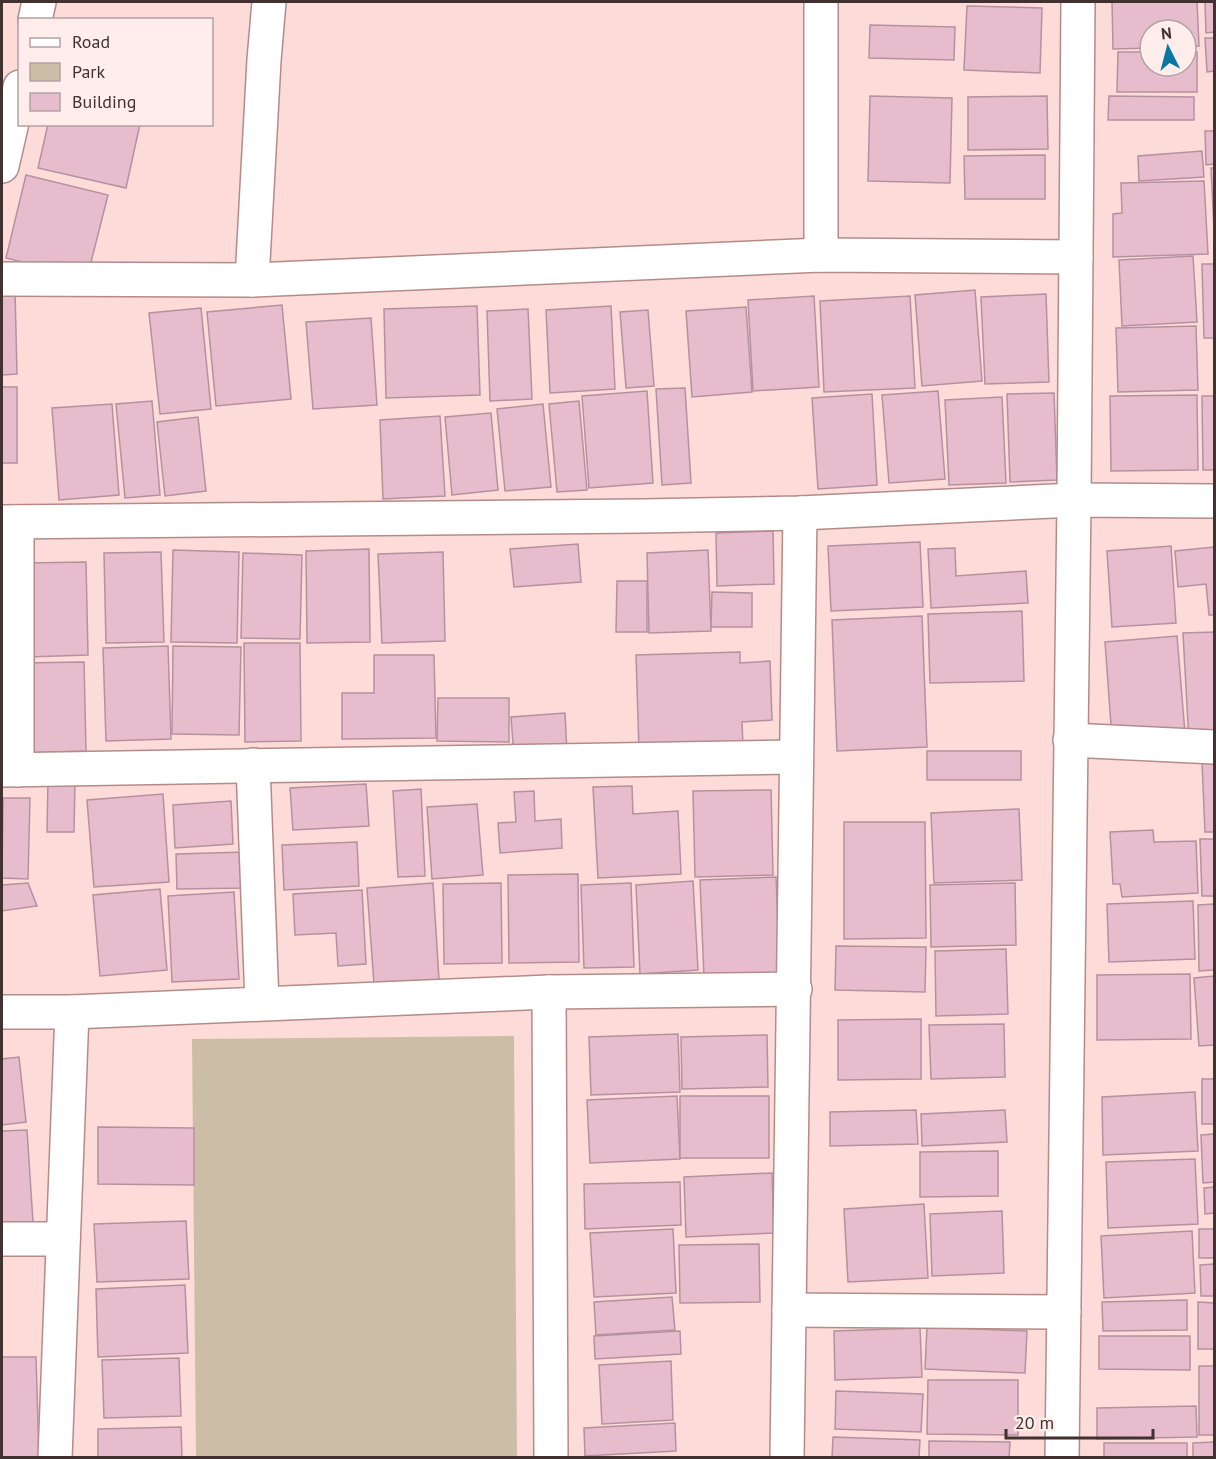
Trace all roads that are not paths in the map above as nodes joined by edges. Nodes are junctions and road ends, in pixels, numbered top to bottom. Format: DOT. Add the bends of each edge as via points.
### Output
graph roads {
  1 [pos="39,2"];
  2 [pos="269,2"];
  3 [pos="821,2"];
  4 [pos="1078,2"];
  5 [pos="35,18"];
  6 [pos="18,96"];
  7 [pos="2,165"];
  8 [pos="821,255"];
  9 [pos="1076,257"];
  10 [pos="2,279"];
  11 [pos="252,280"];
  12 [pos="1074,500"];
  13 [pos="1215,501"];
  14 [pos="800,513"];
  15 [pos="9,522"];
  16 [pos="1070,740"];
  17 [pos="1215,747"];
  18 [pos="795,757"];
  19 [pos="253,765"];
  20 [pos="9,770"];
  21 [pos="795,989"];
  22 [pos="549,992"];
  23 [pos="262,1003"];
  24 [pos="2,1012"];
  25 [pos="72,1012"];
  26 [pos="2,1239"];
  27 [pos="63,1239"];
  28 [pos="789,1310"];
  29 [pos="1064,1312"];
  30 [pos="55,1458"];
  31 [pos="551,1458"];
  32 [pos="787,1458"];
  33 [pos="1062,1458"];
  1 -- 5 [label="street"];
  2 -- 11 [label="street"];
  3 -- 8 [label="street"];
  4 -- 9 [label="street"];
  6 -- 7 [label="street"];
  8 -- 9 [label="street"];
  8 -- 11 [label="street"];
  9 -- 12 [label="street"];
  10 -- 11 [label="street"];
  12 -- 13 [label="street"];
  12 -- 14 [label="street"];
  12 -- 16 [label="street"];
  14 -- 15 [label="street"];
  14 -- 18 [label="street"];
  15 -- 20 [label="street"];
  16 -- 17 [label="street"];
  16 -- 29 [label="street"];
  18 -- 19 [label="street"];
  18 -- 21 [label="street"];
  19 -- 20 [label="street"];
  19 -- 23 [label="street"];
  21 -- 22 [label="street"];
  21 -- 28 [label="street"];
  22 -- 23 [label="street"];
  22 -- 31 [label="street"];
  23 -- 25 [label="street"];
  24 -- 25 [label="street"];
  25 -- 27 [label="street"];
  26 -- 27 [label="street"];
  27 -- 30 [label="street"];
  28 -- 29 [label="street"];
  28 -- 32 [label="street"];
  29 -- 33 [label="street"];
}
